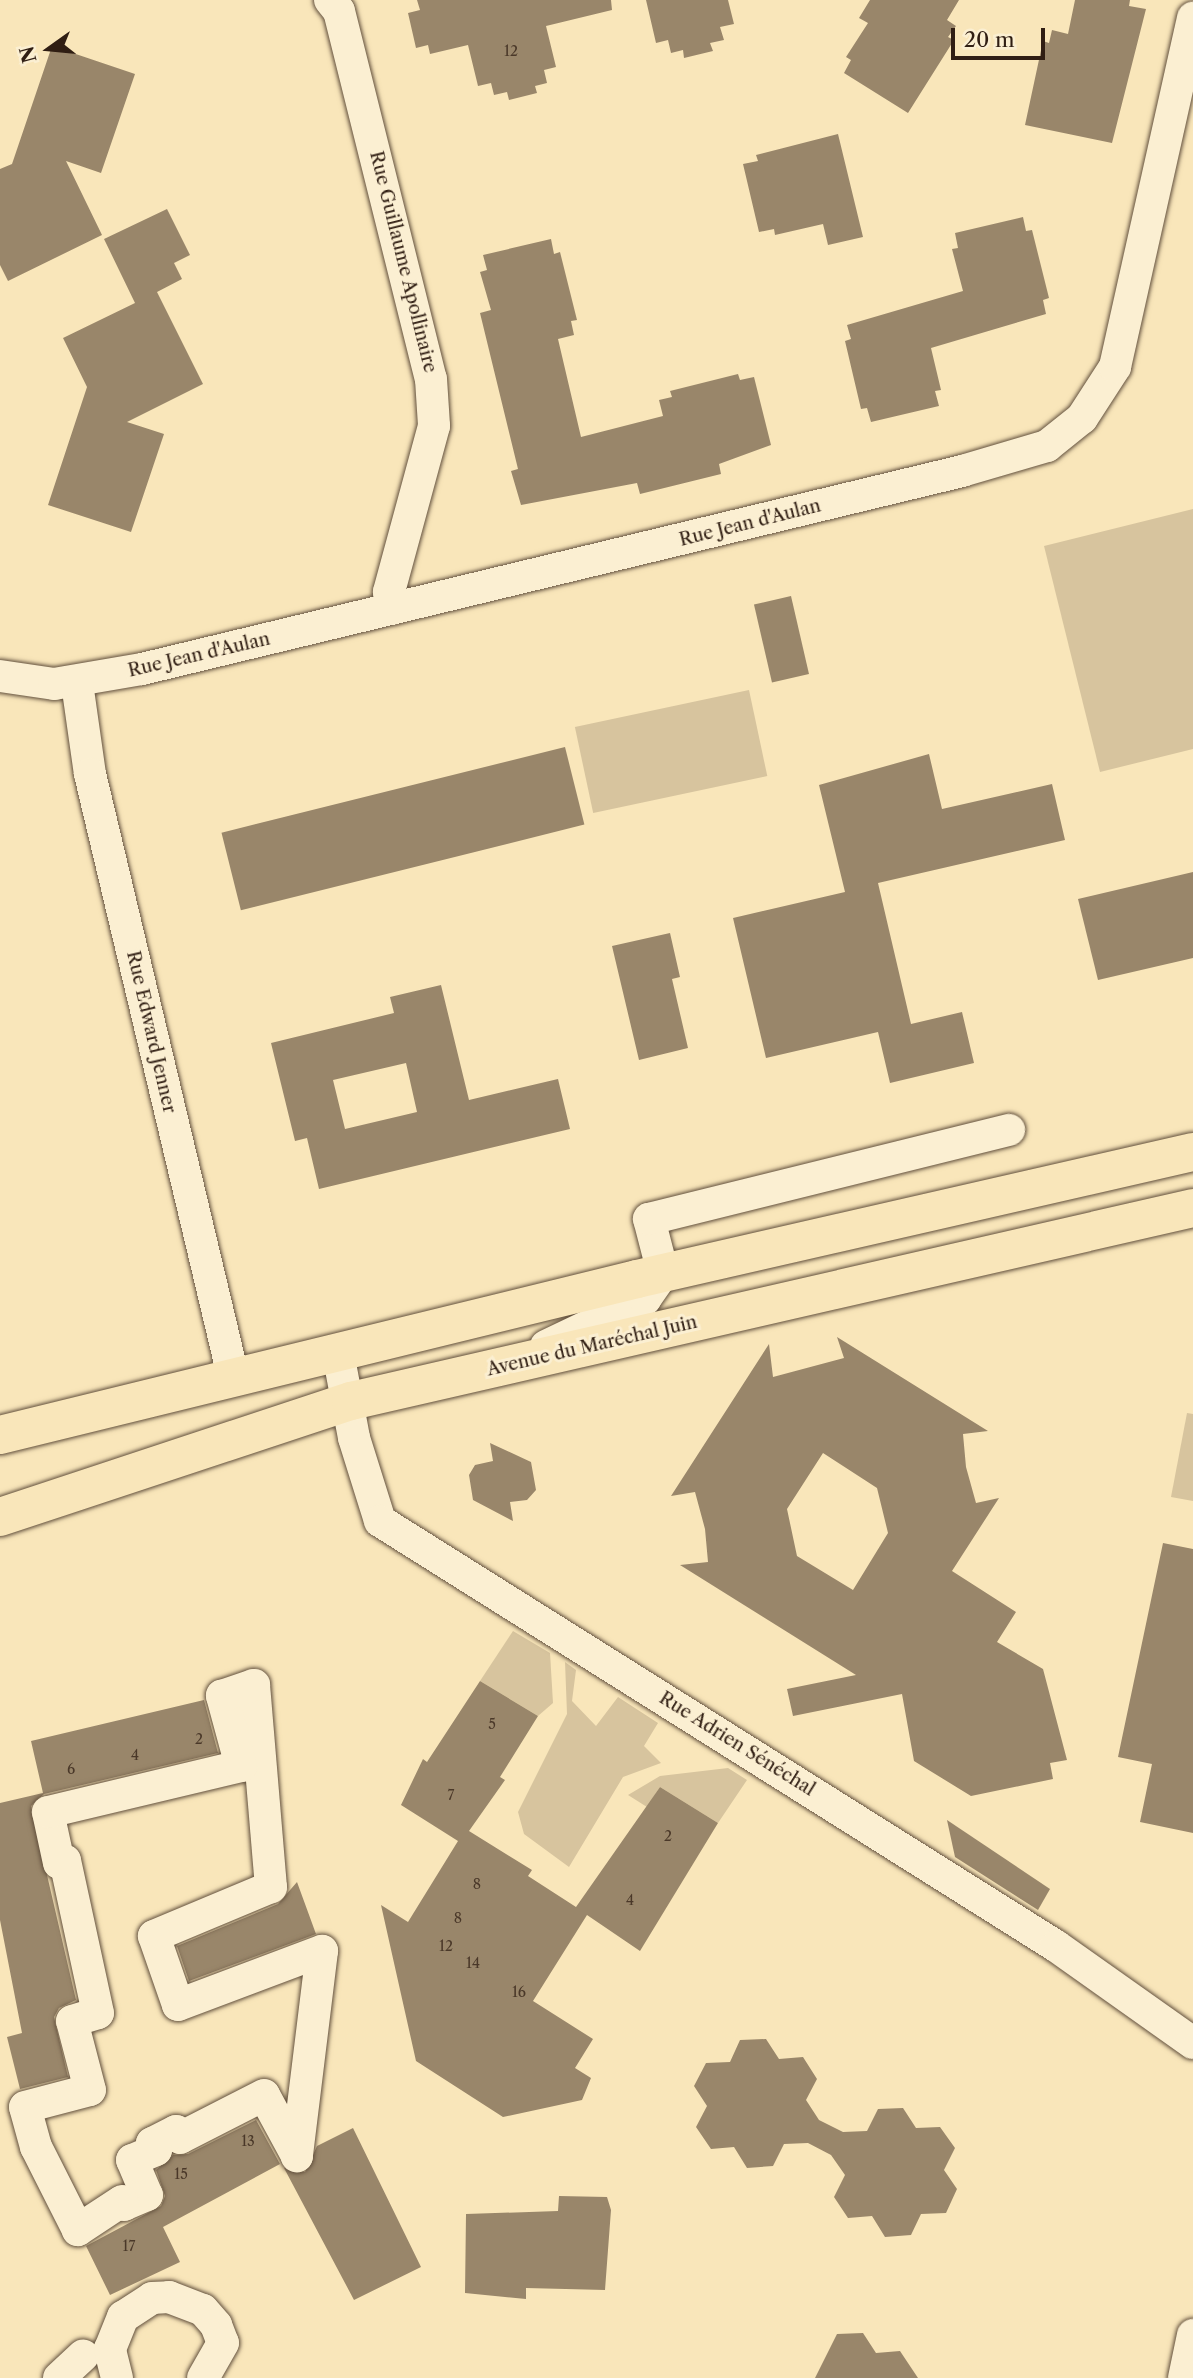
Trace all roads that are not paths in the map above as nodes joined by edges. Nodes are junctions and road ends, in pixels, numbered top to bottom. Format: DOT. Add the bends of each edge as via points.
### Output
graph roads {
  1 [pos="330,0"];
  2 [pos="1193,18"];
  3 [pos="1180,151"];
  4 [pos="392,609"];
  5 [pos="0,676"];
  6 [pos="77,682"];
  7 [pos="1009,1130"];
  8 [pos="1193,1152"];
  9 [pos="1193,1208"];
  10 [pos="654,1286"];
  11 [pos="338,1353"];
  12 [pos="501,1367"];
  13 [pos="234,1380"];
  14 [pos="351,1401"];
  15 [pos="0,1435"];
  16 [pos="0,1517"];
  17 [pos="1193,2043"];
  18 [pos="24,2107"];
  19 [pos="1193,2335"];
  20 [pos="83,2356"];
  21 [pos="59,2378"];
  22 [pos="117,2378"];
  23 [pos="203,2378"];
  24 [pos="1184,2378"];
  1 -- 4 [label="street, Rue Guillaume Apollinaire" via="339,11 431,379 434,426 389,592"];
  2 -- 3 [label="street, Rue Jean d'Aulan"];
  3 -- 4 [label="street, Rue Jean d'Aulan" via="1115,367 1082,418 1046,446 949,475"];
  4 -- 6 [label="street, Rue Jean d'Aulan"];
  5 -- 6 [label="street, Rue Jean d'Aulan"];
  6 -- 13 [label="street, Rue Edward Jenner" via="90,774"];
  7 -- 10 [label="street" via="649,1219"];
  8 -- 10 [label="main road"];
  9 -- 12 [label="main road, Avenue du Maréchal Juin"];
  10 -- 11 [label="main road"];
  10 -- 12 [label="street"];
  11 -- 13 [label="main road"];
  11 -- 14 [label="street, Rue Adrien Sénéchal"];
  12 -- 14 [label="main road, Avenue du Maréchal Juin"];
  13 -- 15 [label="main road"];
  14 -- 16 [label="main road, Avenue du Maréchal Juin"];
  14 -- 17 [label="street, Rue Adrien Sénéchal" via="354,1438 380,1521 406,1542 785,1773 1056,1946"];
  18 -- 18 [label="street" via="36,2147 78,2230 122,2201 124,2206 148,2195 132,2160 156,2150 152,2143 176,2131 180,2138 264,2095 297,2156 322,1951 178,2005 154,1936 271,1887 254,1685 222,1696 241,1766 48,1812 58,1863 65,1861 98,2013 72,2021 90,2090"];
  19 -- 24 [label="street"];
  20 -- 21 [label="street"];
  22 -- 23 [label="street" via="110,2349 123,2317 144,2302 169,2297 203,2310 216,2325 223,2343"];
}
